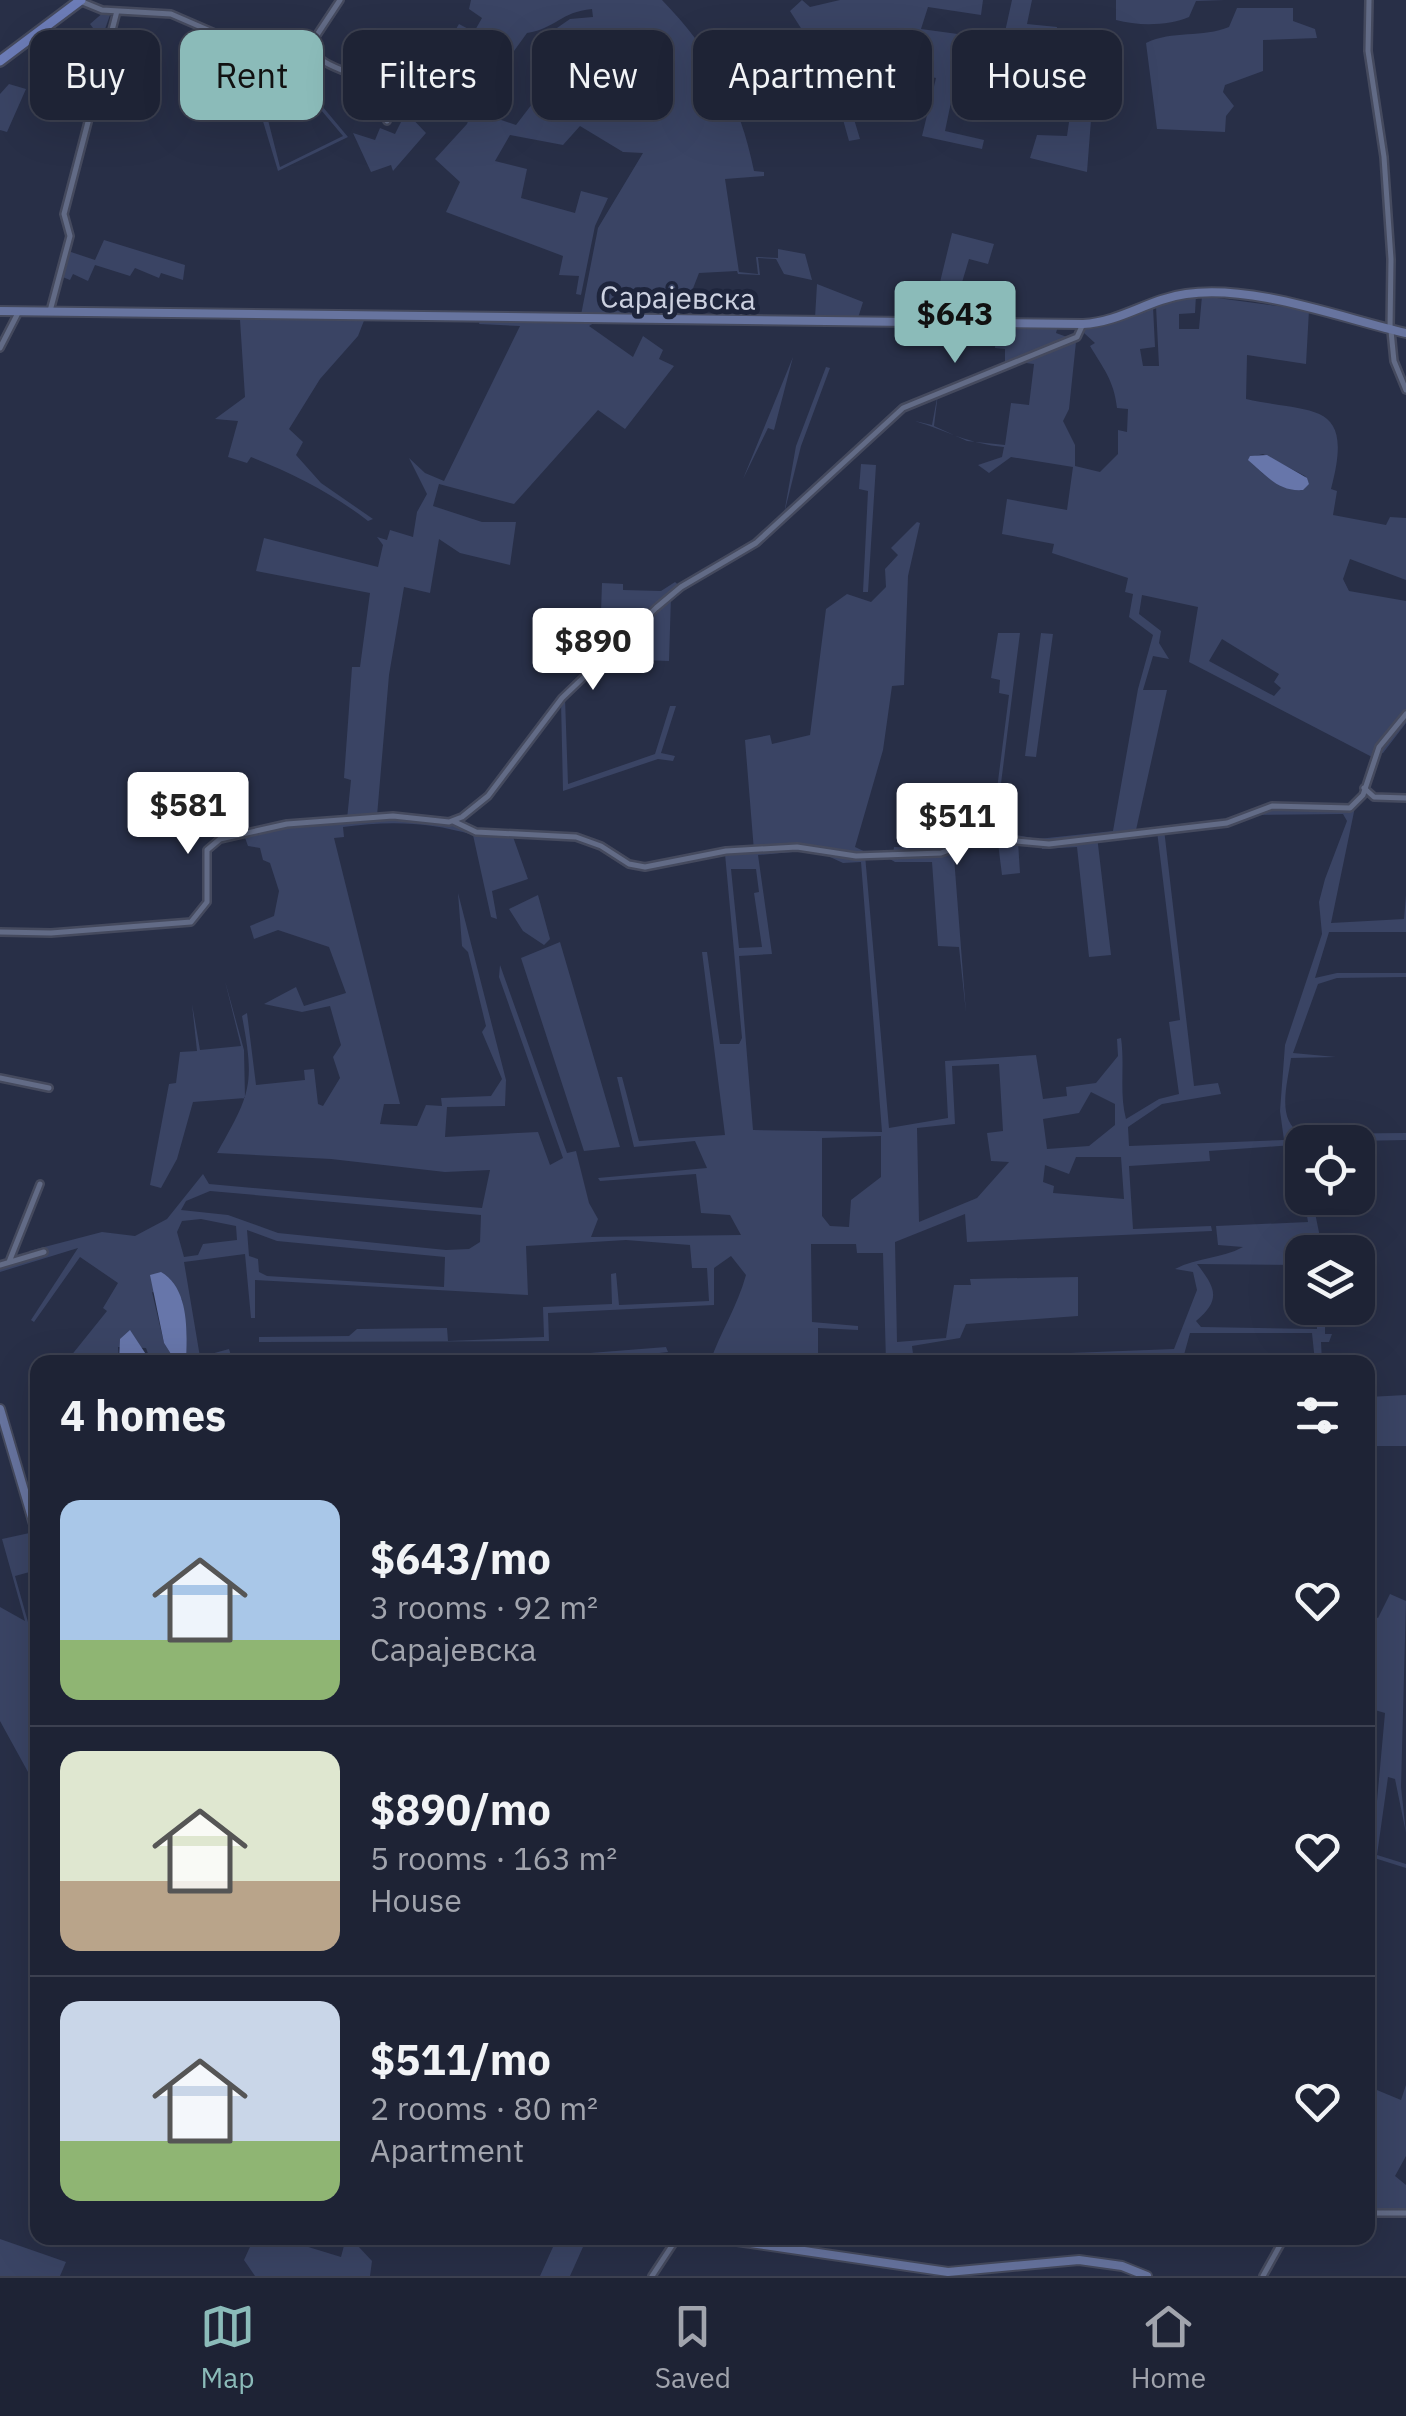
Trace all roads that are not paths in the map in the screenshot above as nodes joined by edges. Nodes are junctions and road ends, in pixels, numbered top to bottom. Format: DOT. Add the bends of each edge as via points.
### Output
graph roads {
  1 [pos="80,0"];
  2 [pos="340,0"];
  3 [pos="1369,0"];
  4 [pos="116,11"];
  5 [pos="206,30"];
  6 [pos="319,30"];
  7 [pos="0,60"];
  8 [pos="323,61"];
  9 [pos="387,121"];
  10 [pos="0,310"];
  11 [pos="19,311"];
  12 [pos="50,312"];
  13 [pos="1083,324"];
  14 [pos="1391,329"];
  15 [pos="1406,333"];
  16 [pos="0,348"];
  17 [pos="1406,390"];
  18 [pos="1406,714"];
  19 [pos="1364,788"];
  20 [pos="1406,798"];
  21 [pos="453,822"];
  22 [pos="0,932"];
  23 [pos="0,1078"];
  24 [pos="49,1088"];
  25 [pos="40,1184"];
  26 [pos="44,1252"];
  27 [pos="9,1262"];
  28 [pos="0,1265"];
  29 [pos="0,1408"];
  30 [pos="30,1511"];
  31 [pos="1406,2213"];
  32 [pos="1375,2214"];
  33 [pos="672,2245"];
  34 [pos="764,2245"];
  35 [pos="1280,2245"];
  36 [pos="652,2276"];
  37 [pos="1148,2276"];
  38 [pos="1263,2276"];
  1 -- 4 [label="street"];
  1 -- 7 [label="main road"];
  2 -- 6 [label="street"];
  3 -- 14 [label="street"];
  4 -- 5 [label="street" via="171,14"];
  4 -- 12 [label="street" via="64,214 70,236"];
  8 -- 9 [label="street" via="385,91 392,105"];
  10 -- 11 [label="main road, Сарајевска"];
  11 -- 12 [label="main road, Сарајевска"];
  11 -- 16 [label="street"];
  12 -- 13 [label="main road, Сарајевска"];
  13 -- 14 [label="main road, Сарајевска" via="1206,293 1324,309"];
  13 -- 21 [label="street" via="1073,339 914,401 756,543 656,608 548,713 488,796"];
  14 -- 15 [label="main road, Сарајевска"];
  14 -- 17 [label="street"];
  18 -- 19 [label="street" via="1375,755"];
  19 -- 20 [label="street" via="1374,797"];
  19 -- 21 [label="street" via="1346,809 1272,806 1227,824 1049,844 992,838 942,853 867,856 786,847 645,867 576,837 476,832"];
  21 -- 22 [label="street" via="394,816 287,824 220,839 206,854 208,898 196,919"];
  23 -- 24 [label="street"];
  25 -- 27 [label="street"];
  26 -- 27 [label="street"];
  27 -- 28 [label="street"];
  29 -- 30 [label="main road"];
  31 -- 32 [label="street"];
  33 -- 36 [label="street"];
  34 -- 37 [label="main road" via="948,2272 1078,2260"];
  35 -- 38 [label="street"];
}
